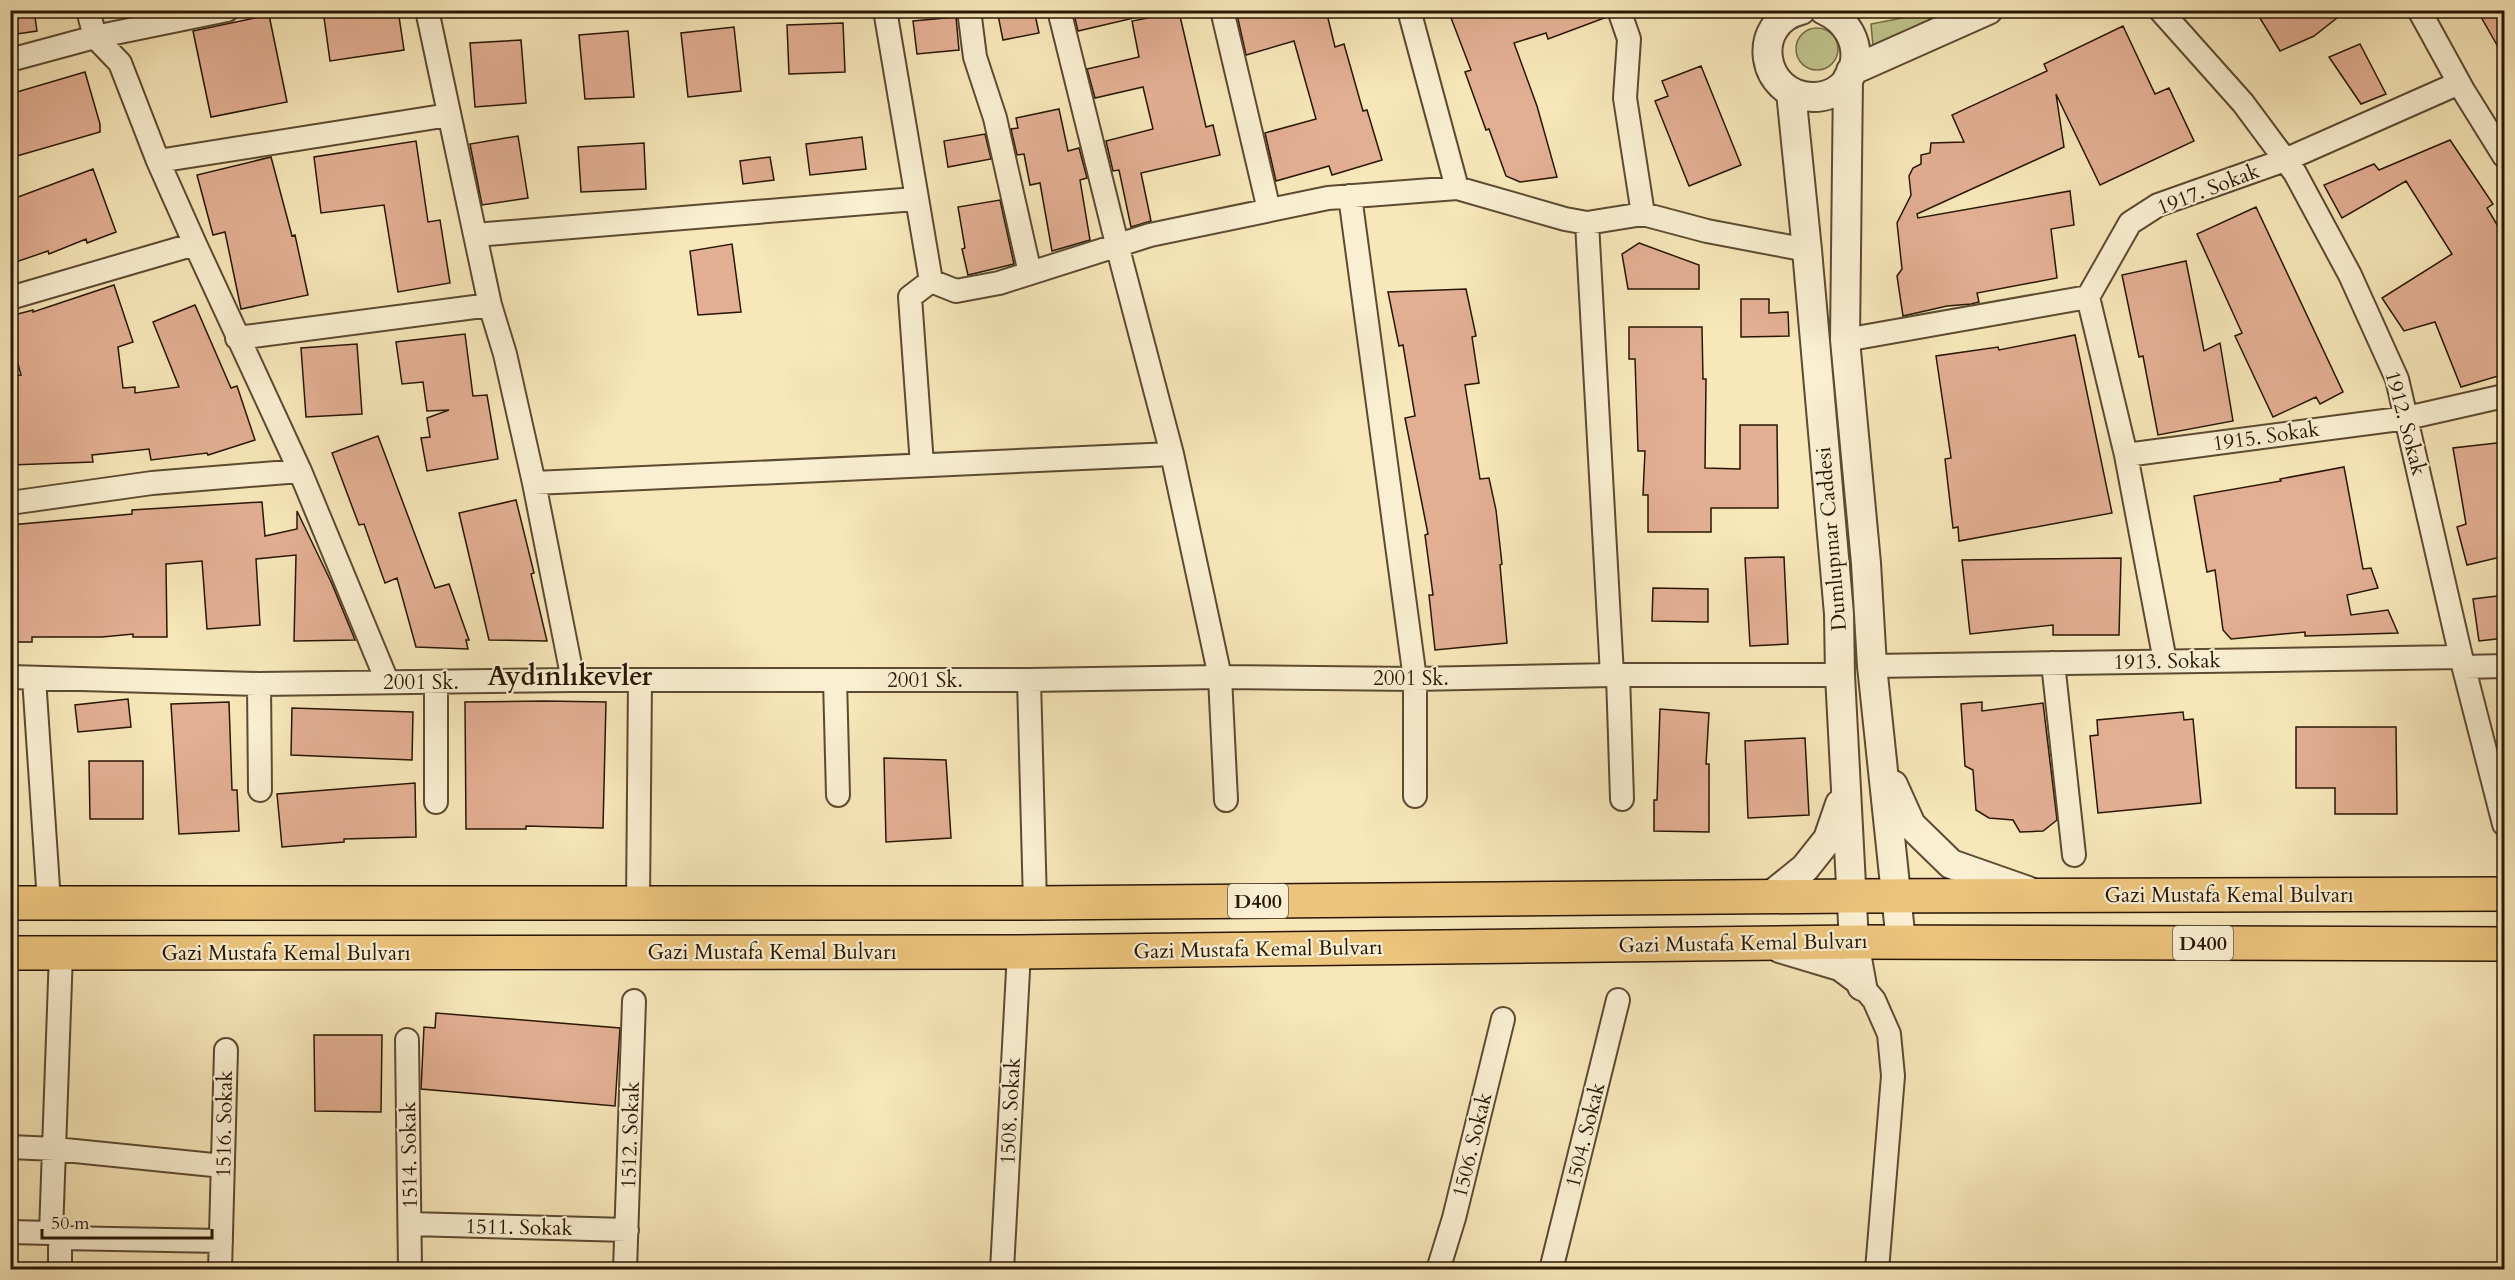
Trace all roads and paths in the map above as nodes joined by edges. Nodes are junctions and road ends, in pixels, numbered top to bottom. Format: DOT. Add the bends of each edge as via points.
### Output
graph roads {
  1 [pos="88,10"];
  2 [pos="227,10"];
  3 [pos="427,10"];
  4 [pos="885,10"];
  5 [pos="969,10"];
  6 [pos="1059,10"];
  7 [pos="1222,10"];
  8 [pos="1409,10"];
  9 [pos="1619,10"];
  10 [pos="1988,10"];
  11 [pos="2160,10"];
  12 [pos="2420,10"];
  13 [pos="1835,12"];
  14 [pos="1783,15"];
  15 [pos="96,37"];
  16 [pos="10,60"];
  17 [pos="1850,75"];
  18 [pos="2459,83"];
  19 [pos="1791,92"];
  20 [pos="449,115"];
  21 [pos="2505,156"];
  22 [pos="158,160"];
  23 [pos="2285,160"];
  24 [pos="1457,188"];
  25 [pos="1350,196"];
  26 [pos="915,199"];
  27 [pos="1269,210"];
  28 [pos="1643,214"];
  29 [pos="1587,223"];
  30 [pos="475,235"];
  31 [pos="195,244"];
  32 [pos="1117,246"];
  33 [pos="1807,250"];
  34 [pos="1030,273"];
  35 [pos="931,281"];
  36 [pos="2088,297"];
  37 [pos="10,298"];
  38 [pos="490,305"];
  39 [pos="237,339"];
  40 [pos="1845,340"];
  41 [pos="2505,396"];
  42 [pos="2406,418"];
  43 [pos="1172,454"];
  44 [pos="2126,455"];
  45 [pos="922,465"];
  46 [pos="300,471"];
  47 [pos="534,483"];
  48 [pos="10,504"];
  49 [pos="2165,661"];
  50 [pos="2462,662"];
  51 [pos="2052,663"];
  52 [pos="1872,666"];
  53 [pos="2505,666"];
  54 [pos="1615,675"];
  55 [pos="1839,675"];
  56 [pos="10,677"];
  57 [pos="1220,677"];
  58 [pos="34,678"];
  59 [pos="1414,679"];
  60 [pos="573,680"];
  61 [pos="835,680"];
  62 [pos="1029,680"];
  63 [pos="387,681"];
  64 [pos="639,681"];
  65 [pos="436,682"];
  66 [pos="259,684"];
  67 [pos="1883,762"];
  68 [pos="1845,788"];
  69 [pos="260,790"];
  70 [pos="838,795"];
  71 [pos="1415,796"];
  72 [pos="1622,799"];
  73 [pos="1226,800"];
  74 [pos="436,802"];
  75 [pos="2505,824"];
  76 [pos="2074,855"];
  77 [pos="2505,894"];
  78 [pos="1851,896"];
  79 [pos="1897,896"];
  80 [pos="1769,897"];
  81 [pos="2044,897"];
  82 [pos="49,902"];
  83 [pos="638,902"];
  84 [pos="10,903"];
  85 [pos="1035,903"];
  86 [pos="1854,942"];
  87 [pos="1901,942"];
  88 [pos="1748,943"];
  89 [pos="2505,944"];
  90 [pos="1019,952"];
  91 [pos="10,953"];
  92 [pos="61,953"];
  93 [pos="1862,986"];
  94 [pos="1618,1000"];
  95 [pos="634,1001"];
  96 [pos="1503,1019"];
  97 [pos="407,1040"];
  98 [pos="226,1050"];
  99 [pos="10,1147"];
  100 [pos="55,1149"];
  101 [pos="224,1166"];
  102 [pos="411,1224"];
  103 [pos="627,1230"];
  104 [pos="10,1232"];
  105 [pos="56,1235"];
  106 [pos="221,1241"];
  107 [pos="60,1269"];
  108 [pos="220,1269"];
  109 [pos="410,1269"];
  110 [pos="625,1269"];
  111 [pos="1002,1269"];
  112 [pos="1438,1269"];
  113 [pos="1551,1269"];
  114 [pos="1877,1269"];
  1 -- 15 [label="street"];
  2 -- 15 [label="street"];
  3 -- 20 [label="street"];
  4 -- 26 [label="street"];
  5 -- 34 [label="street" via="975,57 995,118"];
  6 -- 32 [label="street"];
  7 -- 27 [label="street"];
  8 -- 24 [label="street"];
  9 -- 28 [label="street" via="1629,39 1625,98"];
  10 -- 17 [label="street"];
  11 -- 23 [label="street, 1912. Sokak" via="2243,103"];
  12 -- 18 [label="street"];
  13 -- 17 [label="street, Dumlupınar Caddesi" via="1853,38 1856,51"];
  14 -- 19 [label="street" via="1769,39 1767,54 1778,82"];
  15 -- 16 [label="street"];
  15 -- 22 [label="street" via="120,63"];
  17 -- 19 [label="street" via="1839,88 1822,96"];
  17 -- 40 [label="street, Dumlupınar Caddesi"];
  18 -- 21 [label="street"];
  18 -- 23 [label="street, 1917. Sokak"];
  19 -- 33 [label="street, Dumlupınar Caddesi"];
  20 -- 22 [label="street"];
  20 -- 30 [label="street"];
  22 -- 31 [label="street"];
  23 -- 36 [label="street, 1917. Sokak" via="2158,205 2130,223"];
  23 -- 42 [label="street, 1912. Sokak" via="2350,275 2397,379"];
  24 -- 25 [label="street"];
  24 -- 29 [label="street"];
  25 -- 27 [label="street"];
  25 -- 59 [label="street"];
  26 -- 30 [label="street"];
  26 -- 35 [label="street"];
  27 -- 32 [label="street" via="1150,235"];
  28 -- 29 [label="street"];
  28 -- 33 [label="street"];
  29 -- 54 [label="street"];
  30 -- 38 [label="street"];
  31 -- 37 [label="street"];
  31 -- 39 [label="street"];
  32 -- 34 [label="street"];
  32 -- 43 [label="street"];
  33 -- 55 [label="street, Dumlupınar Caddesi" via="1839,614"];
  34 -- 35 [label="street" via="956,291"];
  35 -- 45 [label="street" via="910,297"];
  36 -- 40 [label="street"];
  36 -- 44 [label="street"];
  38 -- 39 [label="street"];
  38 -- 47 [label="street"];
  39 -- 46 [label="street"];
  40 -- 52 [label="street, Dumlupınar Caddesi"];
  41 -- 42 [label="street, 1915. Sokak"];
  42 -- 44 [label="street, 1915. Sokak"];
  42 -- 50 [label="street, 1912. Sokak"];
  43 -- 45 [label="street"];
  43 -- 57 [label="street"];
  44 -- 49 [label="street"];
  45 -- 47 [label="street"];
  46 -- 48 [label="street" via="152,483"];
  46 -- 63 [label="street"];
  47 -- 60 [label="street"];
  49 -- 50 [label="street, 1913. Sokak"];
  49 -- 51 [label="street, 1913. Sokak"];
  50 -- 53 [label="street, 1913. Sokak"];
  50 -- 75 [label="street, 1912. Sokak"];
  51 -- 52 [label="street, 1913. Sokak"];
  51 -- 76 [label="street"];
  52 -- 67 [label="street, Dumlupınar Caddesi"];
  54 -- 55 [label="street, 2001 Sk."];
  54 -- 59 [label="street, 2001 Sk."];
  54 -- 72 [label="street"];
  55 -- 68 [label="street, Dumlupınar Caddesi"];
  56 -- 58 [label="street, 2001 Sk."];
  57 -- 59 [label="street, 2001 Sk."];
  57 -- 62 [label="street, 2001 Sk."];
  57 -- 73 [label="street"];
  58 -- 66 [label="street, 2001 Sk."];
  58 -- 82 [label="street"];
  59 -- 71 [label="street"];
  60 -- 64 [label="street, 2001 Sk."];
  60 -- 65 [label="street, 2001 Sk."];
  61 -- 62 [label="street, 2001 Sk."];
  61 -- 64 [label="street, 2001 Sk."];
  61 -- 70 [label="street"];
  62 -- 85 [label="street"];
  63 -- 65 [label="street, 2001 Sk."];
  63 -- 66 [label="street, 2001 Sk."];
  64 -- 83 [label="street"];
  65 -- 74 [label="street"];
  66 -- 69 [label="street"];
  67 -- 79 [label="street, Dumlupınar Caddesi"];
  67 -- 81 [label="street" via="1911,825 1951,864"];
  68 -- 78 [label="street, Dumlupınar Caddesi"];
  68 -- 80 [label="street" via="1828,839 1805,868"];
  77 -- 81 [label="highway, Gazi Mustafa Kemal Bulvarı / D400"];
  78 -- 79 [label="highway, Gazi Mustafa Kemal Bulvarı / D400"];
  78 -- 80 [label="highway, Gazi Mustafa Kemal Bulvarı / D400"];
  78 -- 86 [label="street, Dumlupınar Caddesi"];
  79 -- 81 [label="highway, Gazi Mustafa Kemal Bulvarı / D400"];
  79 -- 87 [label="street, Dumlupınar Caddesi"];
  80 -- 85 [label="highway, Gazi Mustafa Kemal Bulvarı / D400"];
  82 -- 83 [label="highway, Gazi Mustafa Kemal Bulvarı / D400"];
  82 -- 84 [label="highway, Gazi Mustafa Kemal Bulvarı / D400"];
  83 -- 85 [label="highway, Gazi Mustafa Kemal Bulvarı / D400"];
  86 -- 87 [label="highway, Gazi Mustafa Kemal Bulvarı / D400"];
  86 -- 88 [label="highway, Gazi Mustafa Kemal Bulvarı / D400"];
  86 -- 93 [label="street, Dumlupınar Caddesi"];
  87 -- 89 [label="highway, Gazi Mustafa Kemal Bulvarı / D400"];
  88 -- 90 [label="highway, Gazi Mustafa Kemal Bulvarı / D400"];
  88 -- 93 [label="street, Dumlupınar Caddesi" via="1839,969"];
  90 -- 92 [label="highway, Gazi Mustafa Kemal Bulvarı / D400"];
  90 -- 111 [label="street, 1508. Sokak"];
  91 -- 92 [label="highway, Gazi Mustafa Kemal Bulvarı / D400"];
  92 -- 100 [label="street"];
  93 -- 114 [label="street, Dumlupınar Caddesi" via="1874,1000 1889,1034 1893,1076"];
  94 -- 113 [label="street, 1504. Sokak"];
  95 -- 103 [label="street, 1512. Sokak"];
  96 -- 112 [label="street, 1506. Sokak"];
  97 -- 102 [label="street, 1514. Sokak"];
  98 -- 101 [label="street, 1516. Sokak"];
  99 -- 100 [label="street"];
  100 -- 101 [label="street"];
  100 -- 105 [label="street"];
  101 -- 106 [label="street, 1516. Sokak"];
  102 -- 103 [label="street, 1511. Sokak"];
  102 -- 109 [label="street, 1514. Sokak"];
  103 -- 110 [label="street, 1512. Sokak"];
  104 -- 105 [label="street"];
  105 -- 106 [label="street"];
  105 -- 107 [label="street"];
  106 -- 108 [label="street, 1516. Sokak"];
}
